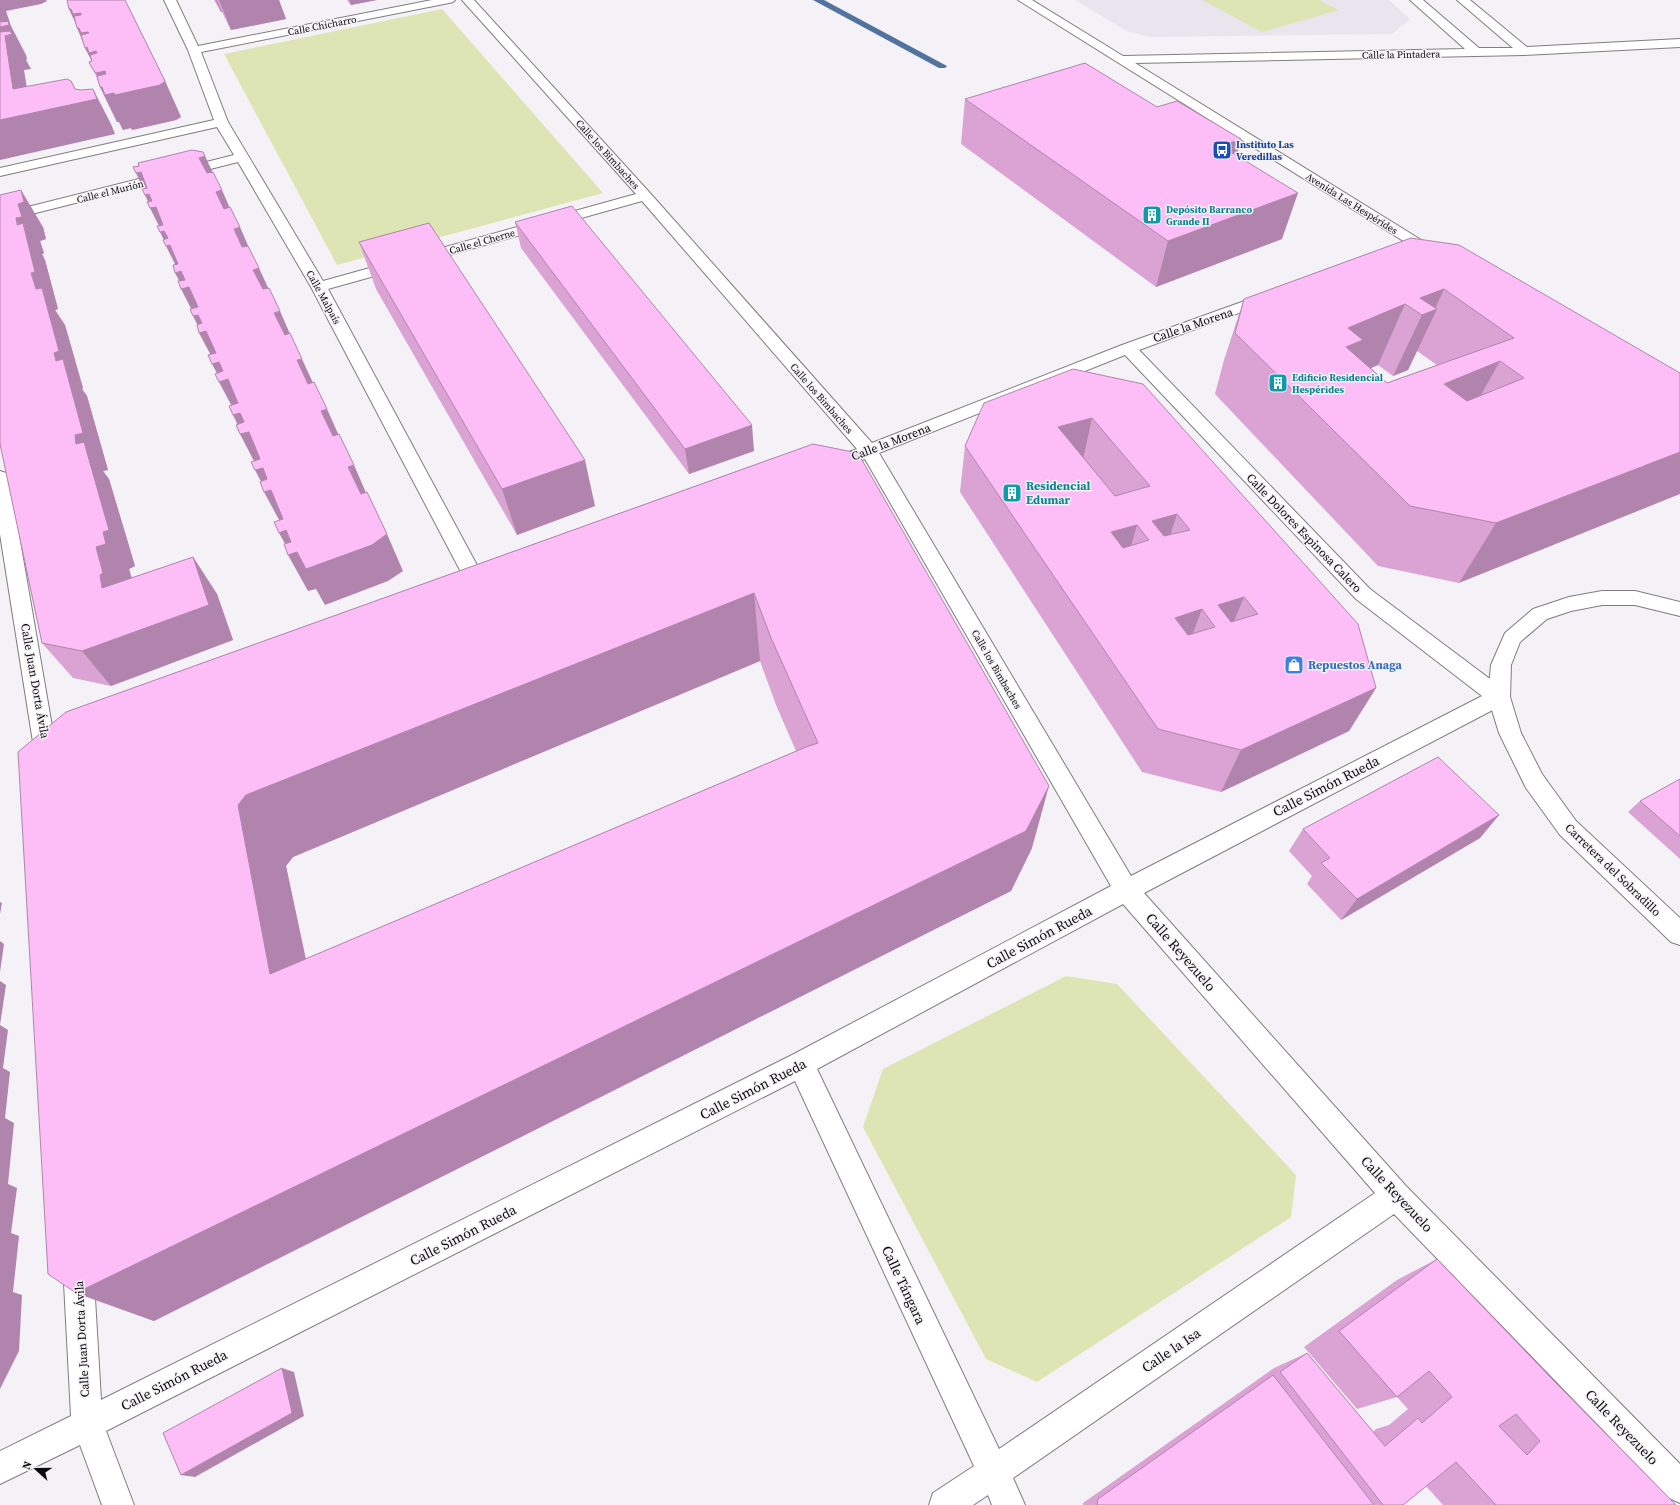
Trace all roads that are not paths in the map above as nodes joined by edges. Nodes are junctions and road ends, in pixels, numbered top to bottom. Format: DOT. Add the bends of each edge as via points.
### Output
graph roads {
  1 [pos="170,0"];
  2 [pos="449,0"];
  3 [pos="468,0"];
  4 [pos="1024,0"];
  5 [pos="1416,0"];
  6 [pos="1463,0"];
  7 [pos="1680,43"];
  8 [pos="194,50"];
  9 [pos="1524,51"];
  10 [pos="1476,52"];
  11 [pos="1121,60"];
  12 [pos="221,122"];
  13 [pos="243,158"];
  14 [pos="0,172"];
  15 [pos="645,196"];
  16 [pos="0,218"];
  17 [pos="1419,245"];
  18 [pos="1396,253"];
  19 [pos="1446,261"];
  20 [pos="319,287"];
  21 [pos="1284,292"];
  22 [pos="1128,348"];
  23 [pos="869,451"];
  24 [pos="839,462"];
  25 [pos="0,477"];
  26 [pos="482,593"];
  27 [pos="1680,609"];
  28 [pos="1498,697"];
  29 [pos="49,786"];
  30 [pos="1126,890"];
  31 [pos="1680,934"];
  32 [pos="802,1064"];
  33 [pos="1396,1196"];
  34 [pos="76,1241"];
  35 [pos="87,1424"];
  36 [pos="0,1468"];
  37 [pos="992,1473"];
  38 [pos="1680,1487"];
  39 [pos="118,1505"];
  40 [pos="945,1505"];
  41 [pos="1009,1505"];
  1 -- 8 [label="street, Calle Malpaís"];
  2 -- 8 [label="street, Calle Chicharro"];
  3 -- 15 [label="street, Calle los Bimbaches"];
  4 -- 11 [label="street, Avenida Las Hespérides"];
  5 -- 10 [label="street"];
  6 -- 9 [label="street"];
  7 -- 9 [label="street, Calle la Pintadera"];
  8 -- 12 [label="street, Calle Malpaís"];
  9 -- 10 [label="street, Calle la Pintadera"];
  10 -- 11 [label="street, Calle la Pintadera"];
  11 -- 17 [label="street, Avenida Las Hespérides"];
  12 -- 13 [label="street, Calle Malpaís"];
  12 -- 14 [label="street"];
  13 -- 16 [label="street, Calle el Murión"];
  13 -- 20 [label="street, Calle Malpaís"];
  15 -- 20 [label="street, Calle el Cherne"];
  15 -- 23 [label="street, Calle los Bimbaches"];
  17 -- 18 [label="street"];
  17 -- 19 [label="street, Avenida Las Hespérides"];
  20 -- 26 [label="street, Calle Malpaís"];
  21 -- 22 [label="street, Calle la Morena"];
  22 -- 23 [label="street, Calle la Morena"];
  22 -- 28 [label="street, Calle Dolores Espinosa Calero" via="1363,594"];
  23 -- 24 [label="street, Calle la Morena"];
  23 -- 30 [label="street, Calle los Bimbaches"];
  25 -- 29 [label="street, Calle Juan Dorta Ávila" via="54,751"];
  27 -- 28 [label="street, Carretera del Sobradillo" via="1636,598 1602,598 1569,604 1540,614 1512,638 1501,664"];
  28 -- 30 [label="street, Calle Simón Rueda"];
  28 -- 31 [label="street, Carretera del Sobradillo" via="1510,733 1534,781 1568,828"];
  30 -- 32 [label="street, Calle Simón Rueda"];
  30 -- 33 [label="street, Calle Reyezuelo"];
  32 -- 35 [label="street, Calle Simón Rueda"];
  32 -- 37 [label="street, Calle Tángara"];
  33 -- 37 [label="street, Calle la Isa"];
  33 -- 38 [label="street, Calle Reyezuelo"];
  34 -- 35 [label="street, Calle Juan Dorta Ávila"];
  35 -- 36 [label="street, Calle Simón Rueda"];
  35 -- 39 [label="street, Calle Juan Dorta Ávila"];
  37 -- 40 [label="street, Calle la Isa"];
  37 -- 41 [label="street, Calle Tángara"];
}
